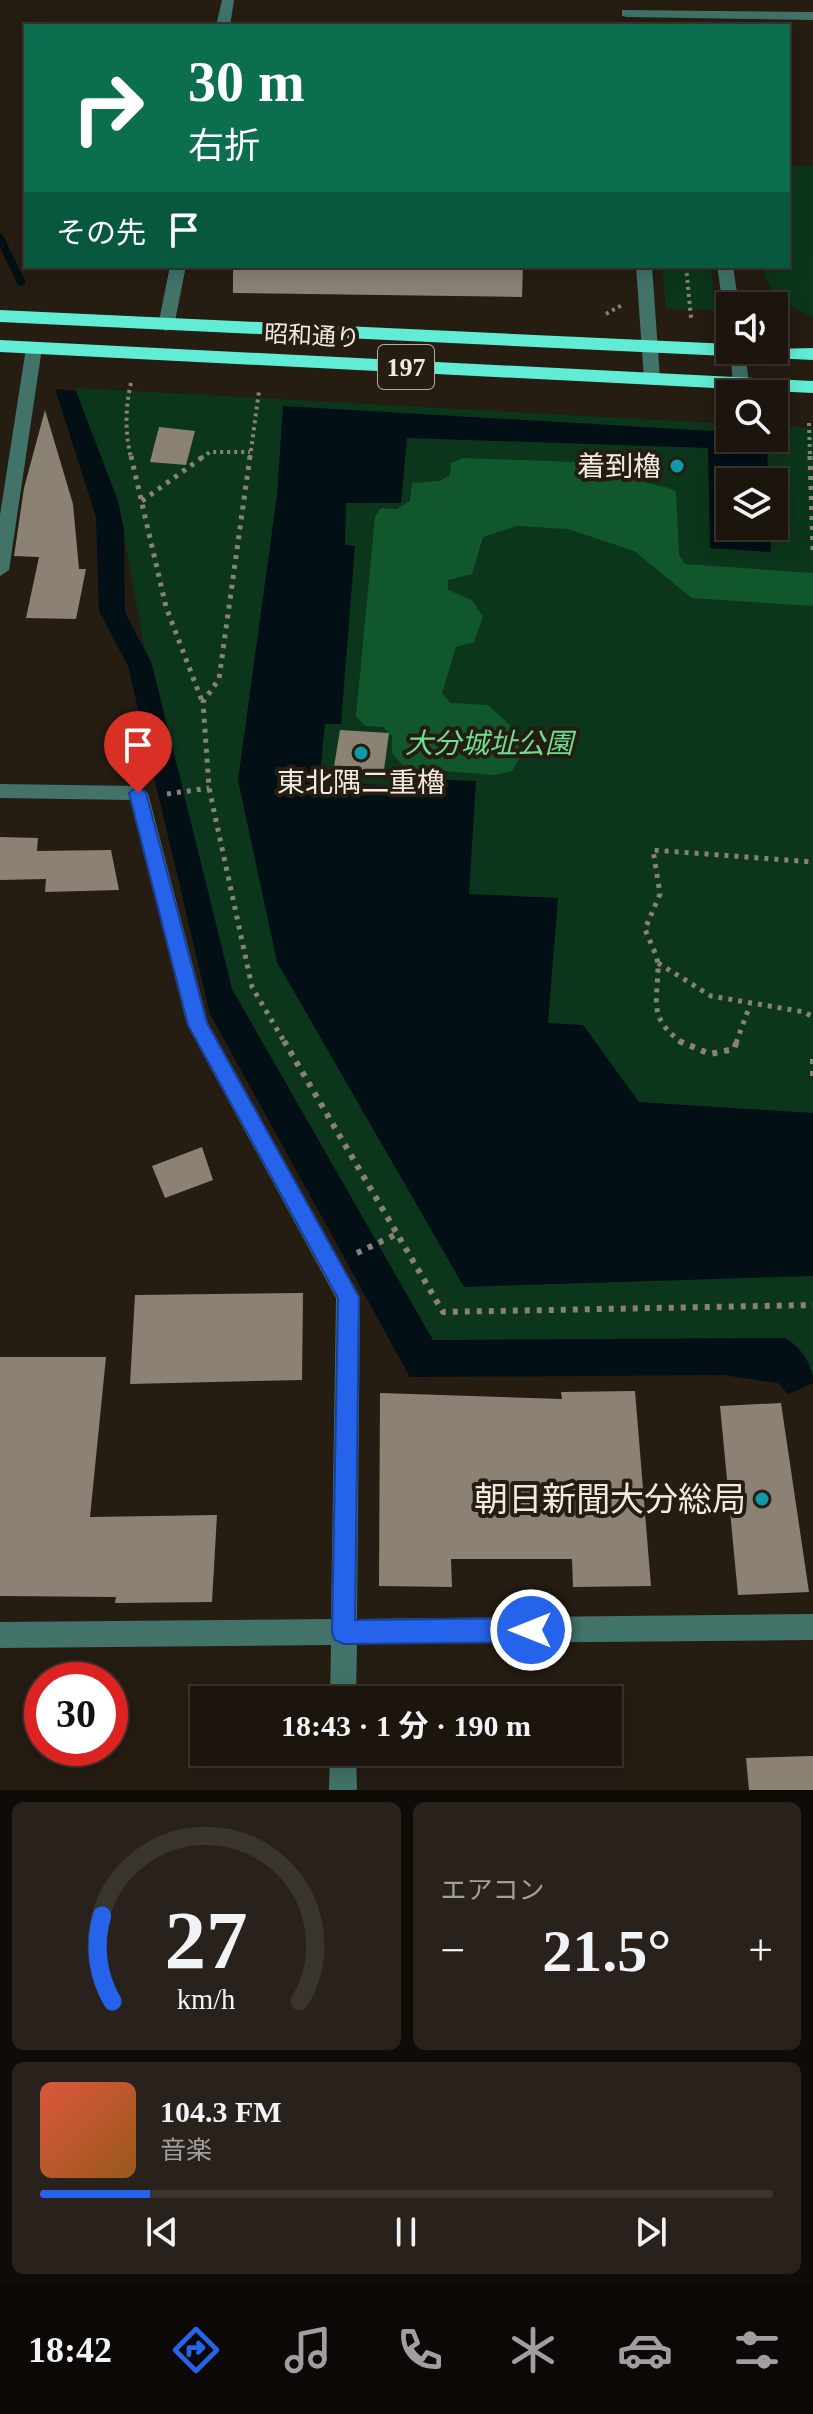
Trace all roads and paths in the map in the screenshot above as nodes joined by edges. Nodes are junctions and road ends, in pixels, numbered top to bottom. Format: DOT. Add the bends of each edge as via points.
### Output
graph roads {
  1 [pos="228,0"];
  2 [pos="627,13"];
  3 [pos="690,13"];
  4 [pos="813,16"];
  5 [pos="223,24"];
  6 [pos="178,268"];
  7 [pos="644,268"];
  8 [pos="686,268"];
  9 [pos="725,268"];
  10 [pos="729,292"];
  11 [pos="0,316"];
  12 [pos="691,318"];
  13 [pos="166,326"];
  14 [pos="0,346"];
  15 [pos="650,346"];
  16 [pos="34,348"];
  17 [pos="716,349"];
  18 [pos="788,353"];
  19 [pos="813,354"];
  20 [pos="652,379"];
  21 [pos="131,383"];
  22 [pos="716,383"];
  23 [pos="788,386"];
  24 [pos="813,387"];
  25 [pos="259,391"];
  26 [pos="809,423"];
  27 [pos="250,452"];
  28 [pos="142,501"];
  29 [pos="813,550"];
  30 [pos="0,570"];
  31 [pos="203,702"];
  32 [pos="209,788"];
  33 [pos="0,791"];
  34 [pos="155,795"];
  35 [pos="813,862"];
  36 [pos="658,963"];
  37 [pos="750,1005"];
  38 [pos="813,1017"];
  39 [pos="813,1059"];
  40 [pos="813,1080"];
  41 [pos="397,1234"];
  42 [pos="355,1255"];
  43 [pos="813,1305"];
  44 [pos="813,1627"];
  45 [pos="344,1632"];
  46 [pos="0,1635"];
  47 [pos="343,1686"];
  48 [pos="343,1766"];
  49 [pos="343,1790"];
  1 -- 5 [label="street"];
  2 -- 3 [label="street"];
  3 -- 4 [label="street"];
  6 -- 13 [label="street"];
  7 -- 15 [label="street"];
  8 -- 12 [label="path"];
  9 -- 10 [label="street"];
  11 -- 13 [label="highway, 昭和通り / 197"];
  13 -- 15 [label="highway, 昭和通り / 197"];
  14 -- 16 [label="highway, 昭和通り / 197"];
  15 -- 17 [label="highway, 昭和通り / 197"];
  15 -- 20 [label="street"];
  16 -- 20 [label="highway, 昭和通り / 197"];
  16 -- 30 [label="street"];
  18 -- 19 [label="highway, 昭和通り / 197"];
  20 -- 22 [label="highway, 昭和通り / 197"];
  21 -- 28 [label="path" via="127,440"];
  23 -- 24 [label="highway, 昭和通り / 197"];
  25 -- 27 [label="path"];
  26 -- 29 [label="path"];
  27 -- 28 [label="path" via="210,452"];
  27 -- 31 [label="path" via="219,679"];
  28 -- 31 [label="path" via="166,607"];
  31 -- 32 [label="path"];
  32 -- 34 [label="path"];
  32 -- 41 [label="path" via="252,987"];
  33 -- 45 [label="street" via="138,793 198,1025 348,1297"];
  35 -- 36 [label="path" via="653,850 660,894 645,929"];
  36 -- 37 [label="path" via="711,996"];
  36 -- 37 [label="path" via="656,1015 680,1042 710,1054 734,1049"];
  37 -- 38 [label="path"];
  39 -- 40 [label="path"];
  41 -- 42 [label="path"];
  41 -- 43 [label="path" via="443,1312"];
  44 -- 45 [label="street"];
  45 -- 46 [label="street"];
  45 -- 47 [label="street"];
  48 -- 49 [label="street"];
}
